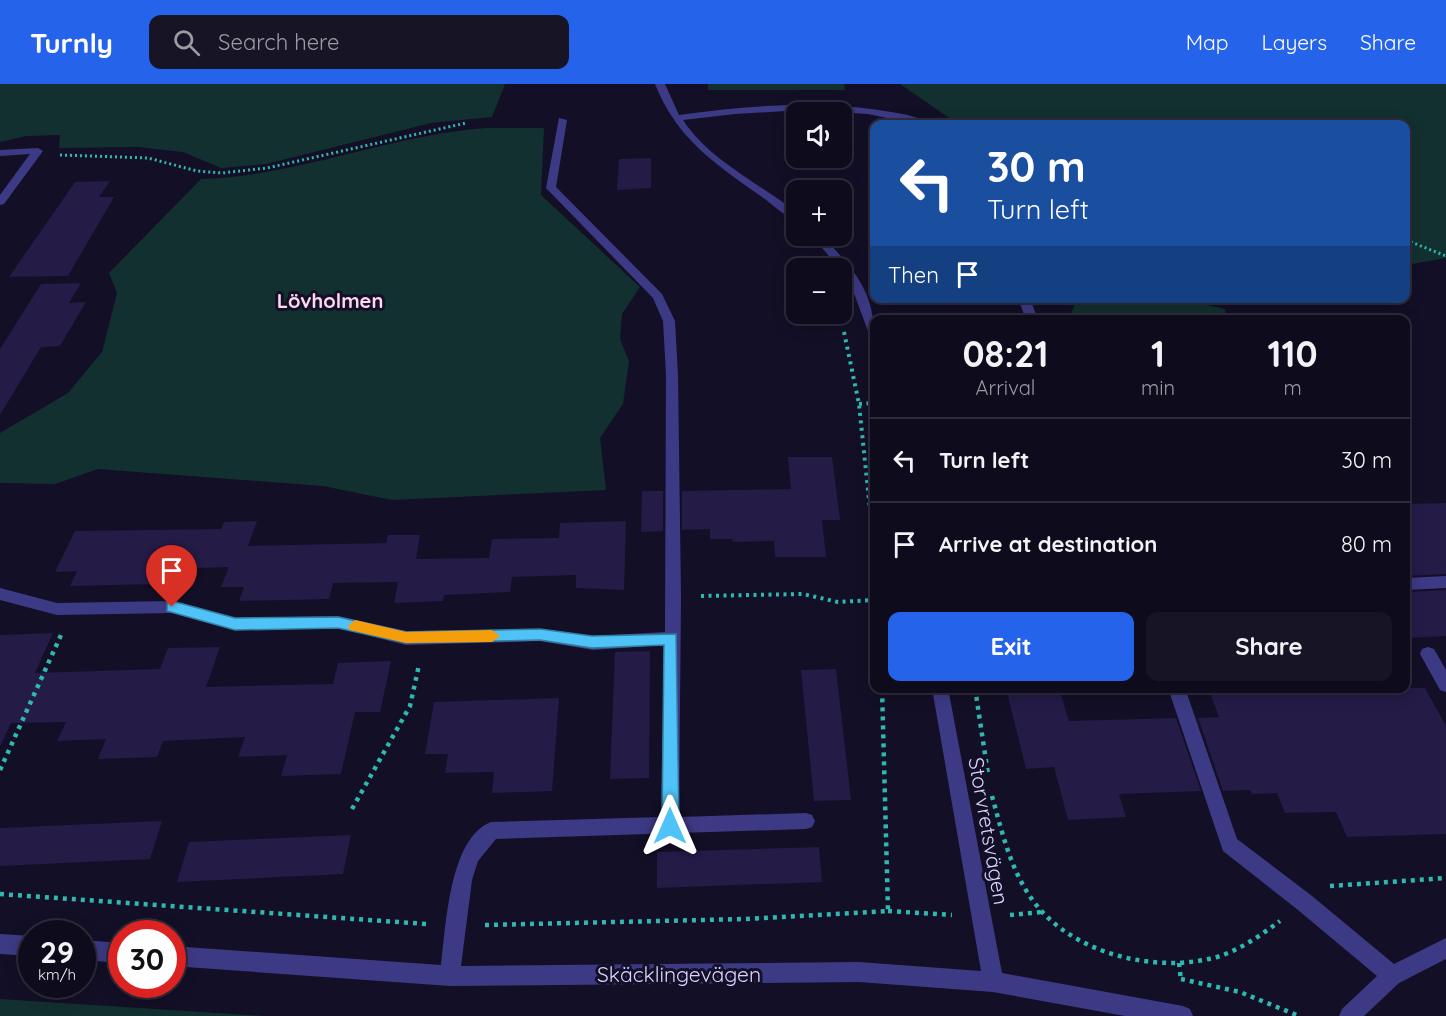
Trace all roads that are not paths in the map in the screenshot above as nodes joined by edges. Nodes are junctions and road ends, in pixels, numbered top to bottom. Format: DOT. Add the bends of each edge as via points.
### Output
graph roads {
  1 [pos="660,84"];
  2 [pos="676,118"];
  3 [pos="562,120"];
  4 [pos="914,120"];
  5 [pos="0,153"];
  6 [pos="0,202"];
  7 [pos="786,210"];
  8 [pos="826,246"];
  9 [pos="870,320"];
  10 [pos="1446,582"];
  11 [pos="1410,584"];
  12 [pos="0,594"];
  13 [pos="671,638"];
  14 [pos="1428,654"];
  15 [pos="1446,685"];
  16 [pos="941,693"];
  17 [pos="1178,693"];
  18 [pos="806,821"];
  19 [pos="670,826"];
  20 [pos="0,944"];
  21 [pos="18,945"];
  22 [pos="1446,948"];
  23 [pos="186,957"];
  24 [pos="450,976"];
  25 [pos="1392,976"];
  26 [pos="993,982"];
  27 [pos="1183,1016"];
  28 [pos="1349,1016"];
  1 -- 2 [label="street"];
  2 -- 4 [label="street" via="721,111 841,108"];
  2 -- 7 [label="street" via="699,146"];
  3 -- 13 [label="street" via="551,188 658,297 669,321"];
  5 -- 6 [label="street" via="38,151"];
  8 -- 9 [label="street" via="855,279"];
  10 -- 11 [label="street"];
  12 -- 13 [label="street" via="57,609 172,607 235,624 338,622 406,638 540,634 592,642"];
  13 -- 19 [label="street"];
  14 -- 15 [label="street"];
  16 -- 26 [label="street, Storvretsvägen"];
  17 -- 25 [label="street" via="1230,845"];
  18 -- 19 [label="street"];
  19 -- 24 [label="street" via="491,831 471,856 462,880"];
  20 -- 21 [label="street"];
  22 -- 25 [label="street"];
  23 -- 24 [label="street, Skäcklingevägen"];
  24 -- 26 [label="street, Skäcklingevägen" via="859,972"];
  25 -- 28 [label="street"];
  26 -- 27 [label="street, Skäcklingevägen"];
}
